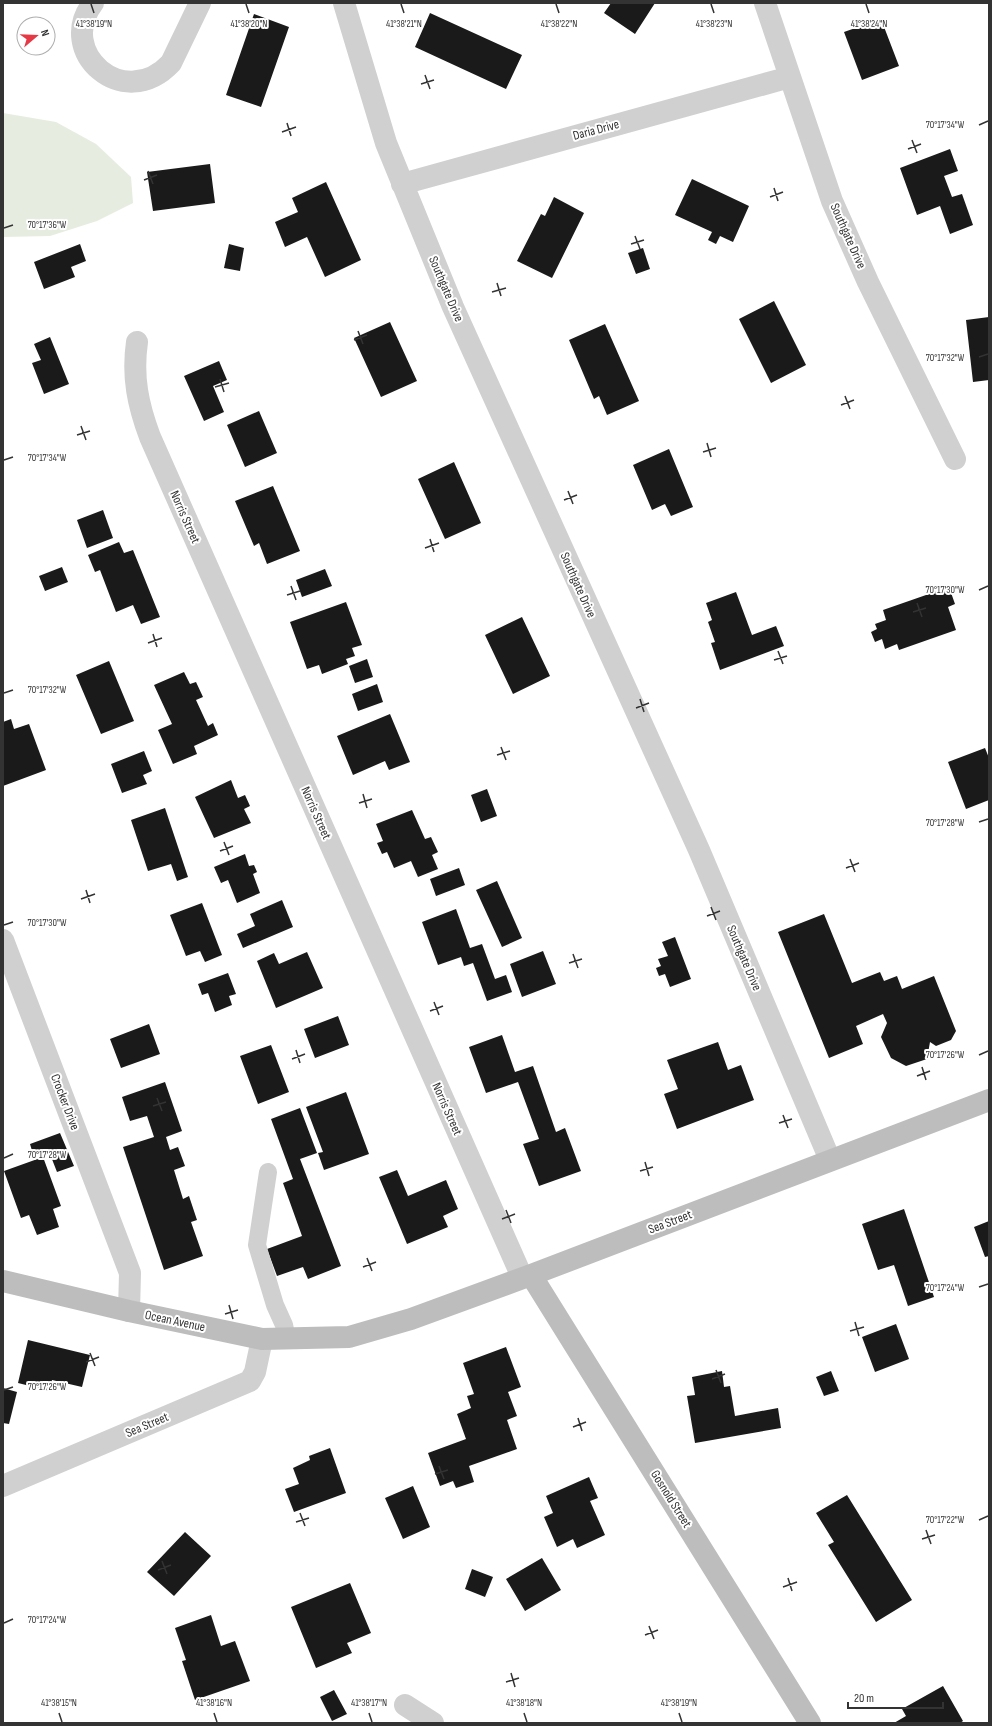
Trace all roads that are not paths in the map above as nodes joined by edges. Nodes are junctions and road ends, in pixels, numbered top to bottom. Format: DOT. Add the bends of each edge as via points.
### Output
graph roads {
  1 [pos="93,3"];
  2 [pos="200,3"];
  3 [pos="344,3"];
  4 [pos="765,3"];
  5 [pos="790,76"];
  6 [pos="402,184"];
  7 [pos="137,342"];
  8 [pos="955,459"];
  9 [pos="3,940"];
  10 [pos="989,1100"];
  11 [pos="830,1160"];
  12 [pos="268,1172"];
  13 [pos="526,1276"];
  14 [pos="3,1281"];
  15 [pos="129,1311"];
  16 [pos="349,1337"];
  17 [pos="262,1339"];
  18 [pos="287,1339"];
  19 [pos="3,1486"];
  20 [pos="405,1706"];
  21 [pos="433,1723"];
  22 [pos="810,1723"];
  1 -- 2 [label="street" via="83,28 87,53 99,69 116,80 126,82 146,80 164,70 175,54"];
  3 -- 6 [label="street, Southgate Drive" via="386,143"];
  4 -- 5 [label="street, Southgate Drive"];
  5 -- 6 [label="street, Daria Drive"];
  5 -- 8 [label="street, Southgate Drive" via="832,201 868,282"];
  6 -- 11 [label="street, Southgate Drive" via="453,307 699,850"];
  7 -- 13 [label="street, Norris Street" via="136,385 140,410 150,438"];
  9 -- 15 [label="street, Crocker Drive" via="130,1273"];
  10 -- 11 [label="main road, Sea Street"];
  11 -- 13 [label="main road, Sea Street"];
  12 -- 18 [label="lane" via="258,1245"];
  13 -- 16 [label="main road, Sea Street" via="411,1319"];
  13 -- 22 [label="main road, Gosnold Street"];
  14 -- 15 [label="main road, Ocean Avenue"];
  15 -- 17 [label="main road, Ocean Avenue"];
  16 -- 18 [label="main road, Ocean Avenue"];
  17 -- 18 [label="main road, Ocean Avenue"];
  17 -- 19 [label="street, Sea Street" via="255,1372 250,1381"];
  20 -- 21 [label="street"];
}
